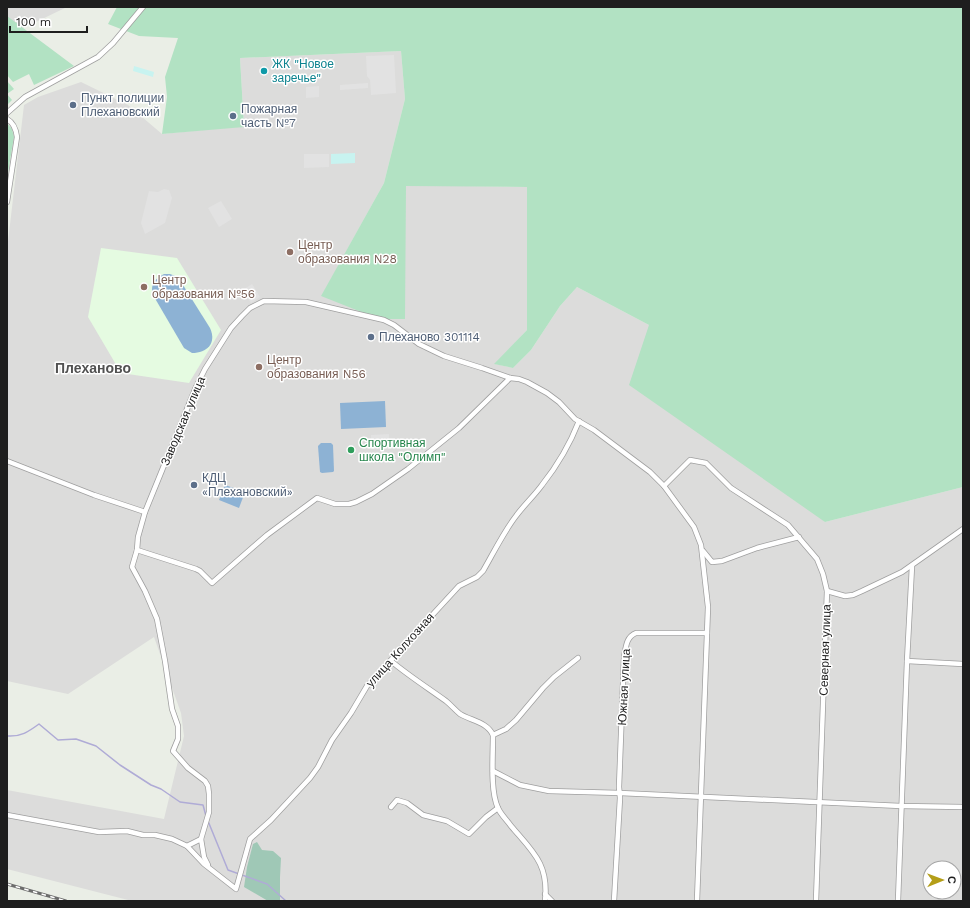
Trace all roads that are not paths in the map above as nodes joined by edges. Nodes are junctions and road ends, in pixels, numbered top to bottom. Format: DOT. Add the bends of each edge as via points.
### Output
graph roads {
  1 [pos="143,7"];
  2 [pos="7,112"];
  3 [pos="7,119"];
  4 [pos="7,202"];
  5 [pos="510,378"];
  6 [pos="579,421"];
  7 [pos="7,461"];
  8 [pos="664,486"];
  9 [pos="145,512"];
  10 [pos="963,529"];
  11 [pos="798,537"];
  12 [pos="702,547"];
  13 [pos="137,550"];
  14 [pos="912,566"];
  15 [pos="827,591"];
  16 [pos="707,633"];
  17 [pos="578,658"];
  18 [pos="391,661"];
  19 [pos="907,661"];
  20 [pos="963,664"];
  21 [pos="493,735"];
  22 [pos="493,771"];
  23 [pos="620,793"];
  24 [pos="701,797"];
  25 [pos="819,802"];
  26 [pos="901,806"];
  27 [pos="390,807"];
  28 [pos="963,807"];
  29 [pos="498,808"];
  30 [pos="7,815"];
  31 [pos="201,839"];
  32 [pos="187,846"];
  33 [pos="209,867"];
  34 [pos="545,894"];
  35 [pos="545,901"];
  36 [pos="552,901"];
  37 [pos="614,901"];
  38 [pos="698,901"];
  39 [pos="816,901"];
  40 [pos="898,901"];
  1 -- 2 [label="street" via="98,57 25,97"];
  3 -- 4 [label="street" via="13,124 16,134"];
  5 -- 6 [label="street, Заводская улица" via="527,382 547,393"];
  5 -- 9 [label="street, Заводская улица" via="444,356 419,344 394,325 376,318 306,302 262,302 250,308 235,323 200,378"];
  5 -- 13 [label="street" via="459,428 408,469 364,498 349,504 335,504 317,498 267,535 212,583 196,569"];
  6 -- 8 [label="street, Заводская улица" via="644,467"];
  6 -- 18 [label="street, улица Колхозная" via="558,463 517,514 483,571 459,586"];
  7 -- 9 [label="street"];
  8 -- 11 [label="street" via="690,460 706,463 731,488 788,525"];
  8 -- 12 [label="street, Заводская улица" via="694,527"];
  9 -- 13 [label="street, Заводская улица"];
  10 -- 14 [label="street, Северная улица"];
  11 -- 12 [label="street" via="756,548 722,561 712,562"];
  11 -- 15 [label="street" via="819,564"];
  12 -- 16 [label="street" via="708,607"];
  13 -- 31 [label="street, Заводская улица" via="132,567 157,619 172,709 178,726 178,739 173,751 188,768 205,781 209,790 209,812"];
  14 -- 15 [label="street, Северная улица" via="853,595"];
  14 -- 19 [label="street"];
  15 -- 25 [label="street, Северная улица"];
  16 -- 23 [label="street, Южная улица" via="636,632 629,638 624,657"];
  16 -- 24 [label="street"];
  17 -- 21 [label="street" via="543,688 516,720 506,729"];
  18 -- 21 [label="street" via="458,712 487,726"];
  18 -- 33 [label="street, улица Колхозная" via="367,686 310,778 250,839 236,890"];
  19 -- 20 [label="street"];
  19 -- 26 [label="street"];
  21 -- 22 [label="street"];
  22 -- 23 [label="street" via="520,785 535,789"];
  22 -- 29 [label="street"];
  23 -- 24 [label="street"];
  23 -- 37 [label="street, Южная улица"];
  24 -- 25 [label="street"];
  24 -- 38 [label="street"];
  25 -- 26 [label="street"];
  25 -- 39 [label="street, Северная улица"];
  26 -- 28 [label="street"];
  26 -- 40 [label="street"];
  27 -- 29 [label="street" via="396,800 402,800 423,815 447,821 469,834"];
  29 -- 34 [label="street" via="541,863"];
  30 -- 32 [label="street" via="99,832 155,835"];
  31 -- 32 [label="street"];
  31 -- 33 [label="street" via="204,857"];
  32 -- 33 [label="street"];
  34 -- 35 [label="street"];
  34 -- 36 [label="street"];
}
